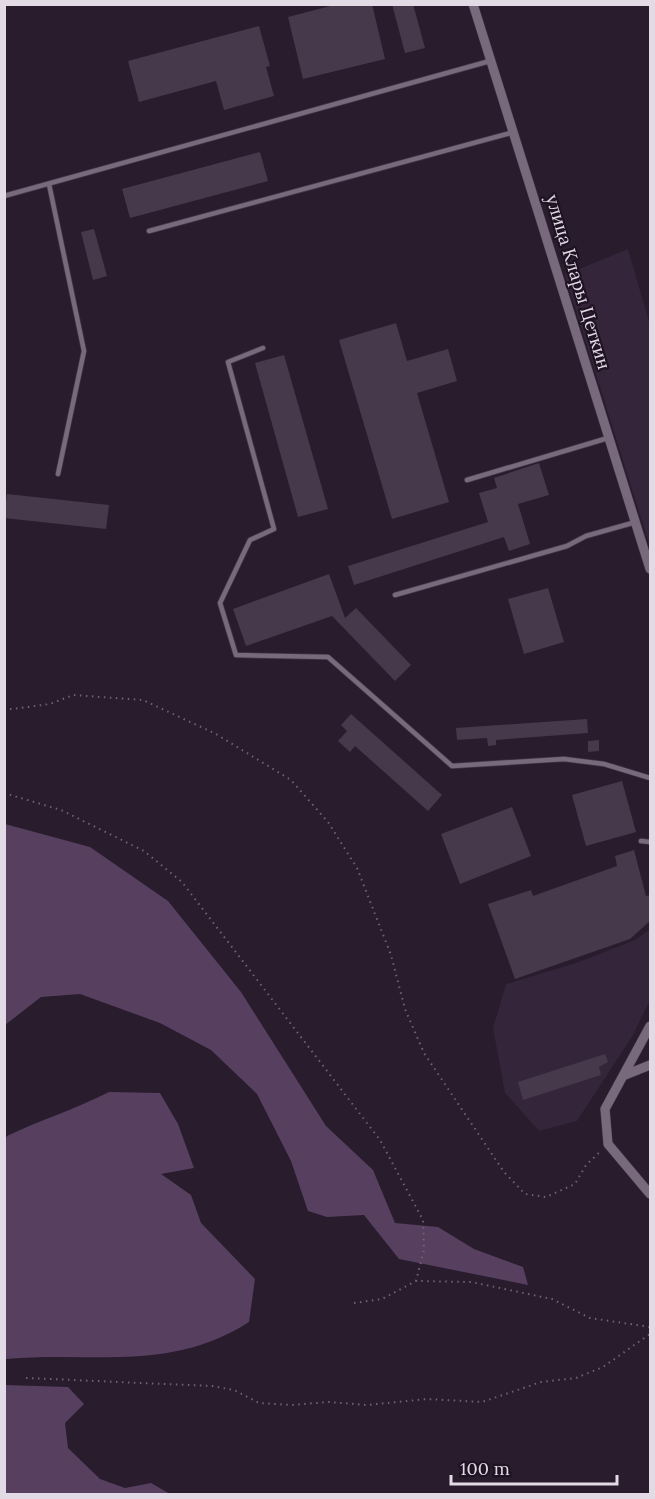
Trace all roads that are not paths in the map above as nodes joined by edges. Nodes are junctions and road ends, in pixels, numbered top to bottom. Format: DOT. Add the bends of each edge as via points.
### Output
graph roads {
  1 [pos="474,4"];
  2 [pos="492,60"];
  3 [pos="514,132"];
  4 [pos="49,184"];
  5 [pos="4,196"];
  6 [pos="149,231"];
  7 [pos="263,348"];
  8 [pos="609,438"];
  9 [pos="58,474"];
  10 [pos="467,480"];
  11 [pos="636,522"];
  12 [pos="651,569"];
  13 [pos="395,595"];
  14 [pos="651,778"];
  15 [pos="641,841"];
  16 [pos="651,842"];
  17 [pos="651,1026"];
  18 [pos="651,1065"];
  19 [pos="625,1075"];
  20 [pos="651,1194"];
  1 -- 2 [label="street, улица Клары Цеткин"];
  2 -- 3 [label="street, улица Клары Цеткин"];
  2 -- 4 [label="lane"];
  3 -- 6 [label="lane"];
  3 -- 8 [label="street, улица Клары Цеткин"];
  4 -- 5 [label="lane"];
  4 -- 9 [label="lane" via="84,351"];
  7 -- 14 [label="lane" via="228,362 274,529 250,540 220,603 236,655 328,657 452,766 564,759 604,764"];
  8 -- 10 [label="lane"];
  8 -- 11 [label="street, улица Клары Цеткин"];
  11 -- 12 [label="street, улица Клары Цеткин"];
  11 -- 13 [label="lane"];
  15 -- 16 [label="lane"];
  17 -- 19 [label="street"];
  18 -- 19 [label="street"];
  19 -- 20 [label="street" via="605,1109 608,1144"];
}
